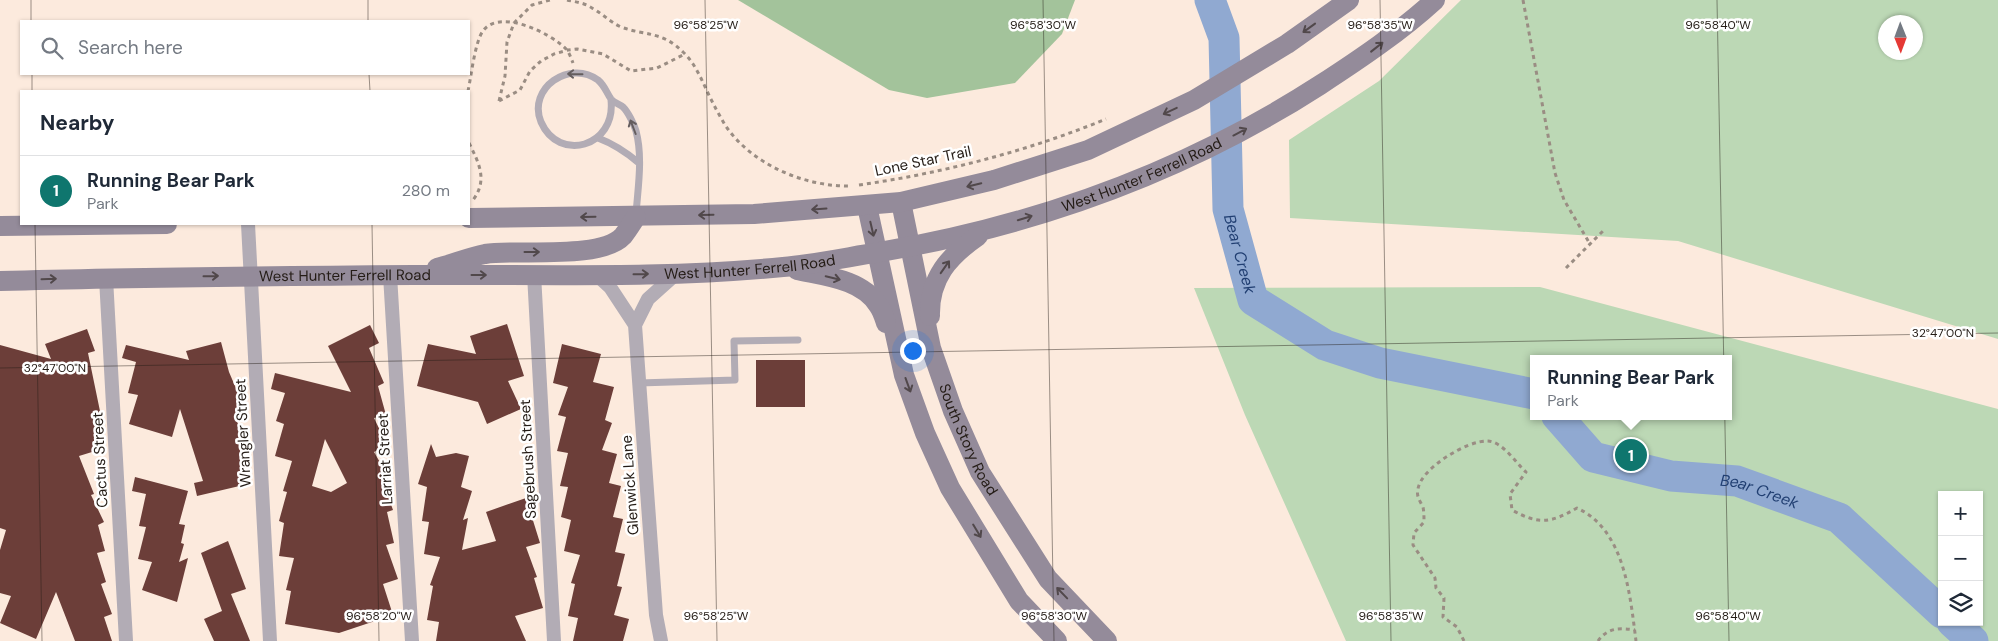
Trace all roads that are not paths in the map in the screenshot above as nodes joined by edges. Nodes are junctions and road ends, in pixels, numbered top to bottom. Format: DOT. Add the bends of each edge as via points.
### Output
graph roads {
  1 [pos="1349,0"];
  2 [pos="1435,0"];
  3 [pos="611,100"];
  4 [pos="598,138"];
  5 [pos="638,163"];
  6 [pos="901,202"];
  7 [pos="867,206"];
  8 [pos="636,217"];
  9 [pos="470,218"];
  10 [pos="84,225"];
  11 [pos="248,225"];
  12 [pos="0,226"];
  13 [pos="988,230"];
  14 [pos="910,247"];
  15 [pos="878,252"];
  16 [pos="785,267"];
  17 [pos="677,273"];
  18 [pos="534,274"];
  19 [pos="251,275"];
  20 [pos="390,275"];
  21 [pos="416,275"];
  22 [pos="597,275"];
  23 [pos="106,278"];
  24 [pos="0,280"];
  25 [pos="635,325"];
  26 [pos="798,340"];
  27 [pos="932,348"];
  28 [pos="898,350"];
  29 [pos="639,383"];
  30 [pos="126,641"];
  31 [pos="270,641"];
  32 [pos="412,641"];
  33 [pos="554,641"];
  34 [pos="661,641"];
  35 [pos="1057,641"];
  36 [pos="1108,641"];
  1 -- 6 [label="main road, one-way" via="1287,44 1194,100 1088,150 994,180"];
  13 -- 2 [label="main road, West Hunter Ferrell Road, one-way" via="1100,196 1193,157 1279,111 1368,54"];
  3 -- 4 [label="lane" via="610,121"];
  3 -- 4 [label="lane, one-way" via="599,81 578,72 556,78 541,96 541,121 547,133 571,145 585,144"];
  5 -- 3 [label="lane, one-way" via="635,128 625,108"];
  4 -- 5 [label="lane"];
  5 -- 8 [label="lane"];
  6 -- 7 [label="main road"];
  6 -- 14 [label="main road, South Story Road"];
  7 -- 8 [label="main road, one-way" via="754,214"];
  7 -- 15 [label="main road, one-way"];
  8 -- 9 [label="main road, one-way"];
  21 -- 8 [label="main road, one-way" via="484,254 596,248 623,237"];
  10 -- 12 [label="main road"];
  11 -- 19 [label="street, Wrangler Street"];
  13 -- 14 [label="main road, West Hunter Ferrell Road"];
  27 -- 13 [label="main road, one-way" via="930,304 942,269 957,251"];
  14 -- 15 [label="main road, West Hunter Ferrell Road"];
  14 -- 27 [label="main road, South Story Road"];
  15 -- 16 [label="main road, West Hunter Ferrell Road"];
  15 -- 28 [label="main road"];
  16 -- 17 [label="main road, West Hunter Ferrell Road"];
  16 -- 28 [label="main road, one-way" via="859,287 878,304"];
  22 -- 17 [label="main road, West Hunter Ferrell Road, one-way"];
  17 -- 25 [label="street" via="648,300"];
  21 -- 18 [label="main road, West Hunter Ferrell Road, one-way"];
  18 -- 22 [label="main road, West Hunter Ferrell Road"];
  18 -- 33 [label="street, Sagebrush Street"];
  19 -- 20 [label="main road, West Hunter Ferrell Road"];
  23 -- 19 [label="main road, West Hunter Ferrell Road, one-way"];
  19 -- 31 [label="street, Wrangler Street"];
  20 -- 21 [label="main road, West Hunter Ferrell Road"];
  20 -- 32 [label="street, Larriat Street"];
  22 -- 25 [label="street, Glenwick Lane" via="610,287"];
  24 -- 23 [label="main road, West Hunter Ferrell Road, one-way"];
  23 -- 30 [label="street, Cactus Street"];
  25 -- 29 [label="street, Glenwick Lane"];
  26 -- 29 [label="lane" via="734,340 735,380"];
  36 -- 27 [label="main road, South Story Road, one-way" via="1048,579 980,472 952,411"];
  28 -- 35 [label="main road, one-way" via="922,425 950,488 1019,602"];
  29 -- 34 [label="street, Glenwick Lane" via="656,615"];
}
